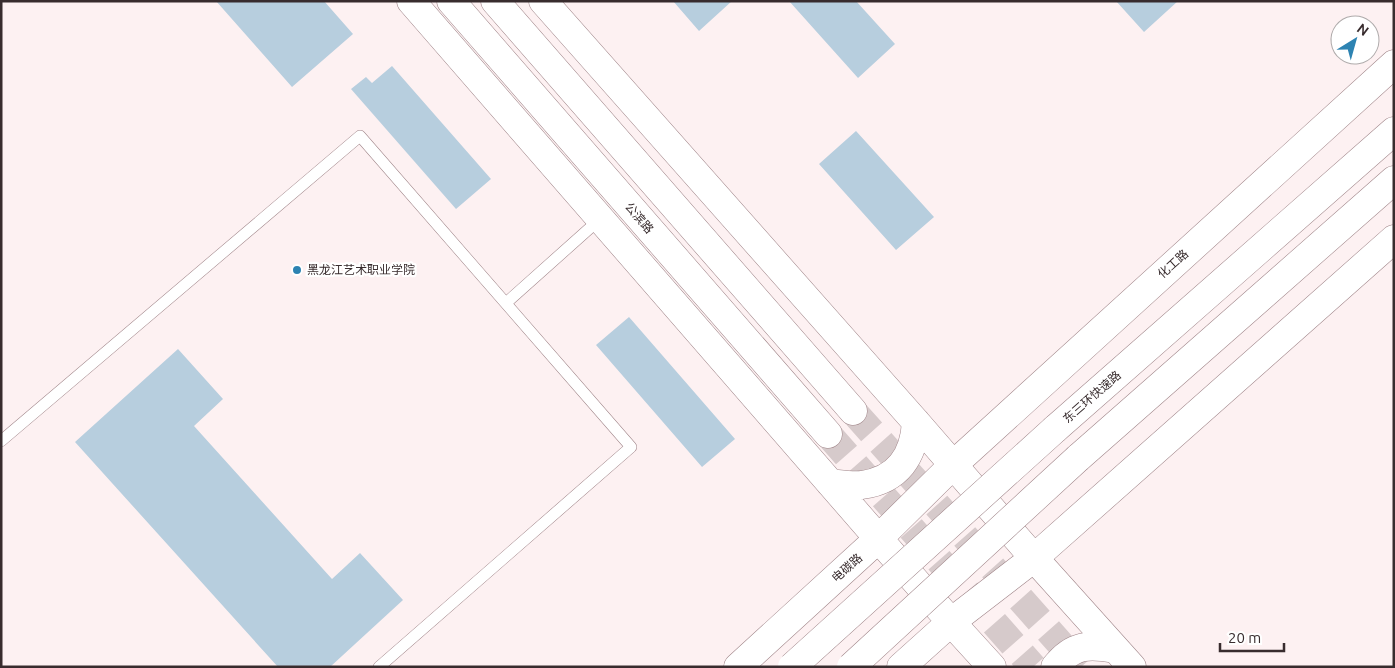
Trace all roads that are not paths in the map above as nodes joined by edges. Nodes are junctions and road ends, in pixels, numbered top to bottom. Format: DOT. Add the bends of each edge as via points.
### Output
graph roads {
  1 [pos="410,1"];
  2 [pos="451,1"];
  3 [pos="495,1"];
  4 [pos="543,1"];
  5 [pos="1394,64"];
  6 [pos="1394,131"];
  7 [pos="1394,180"];
  8 [pos="600,219"];
  9 [pos="1394,239"];
  10 [pos="506,303"];
  11 [pos="853,411"];
  12 [pos="916,422"];
  13 [pos="828,434"];
  14 [pos="1,441"];
  15 [pos="953,465"];
  16 [pos="830,483"];
  17 [pos="878,539"];
  18 [pos="1034,558"];
  19 [pos="951,622"];
  20 [pos="1124,658"];
  21 [pos="379,667"];
  22 [pos="738,667"];
  23 [pos="792,667"];
  24 [pos="851,667"];
  25 [pos="901,667"];
  26 [pos="992,667"];
  27 [pos="1055,667"];
  1 -- 8 [label="main road"];
  2 -- 13 [label="main road, 公滨路"];
  3 -- 11 [label="main road"];
  4 -- 12 [label="main road"];
  5 -- 15 [label="main road, 化工路"];
  6 -- 23 [label="main road, 东三环快速路, bridge" via="1055,429"];
  7 -- 24 [label="main road, bridge" via="1078,458"];
  8 -- 10 [label="lane"];
  8 -- 16 [label="main road"];
  9 -- 18 [label="main road"];
  10 -- 14 [label="lane" via="360,136"];
  10 -- 21 [label="lane" via="631,447"];
  12 -- 15 [label="main road"];
  12 -- 16 [label="main road" via="909,455 891,474 861,485"];
  15 -- 17 [label="main road, 电碳路"];
  15 -- 18 [label="main road"];
  16 -- 17 [label="main road"];
  17 -- 19 [label="main road"];
  17 -- 22 [label="main road, 电碳路"];
  18 -- 19 [label="main road"];
  18 -- 20 [label="main road"];
  19 -- 25 [label="main road"];
  19 -- 26 [label="main road"];
  20 -- 27 [label="main road" via="1087,645 1073,650"];
}
